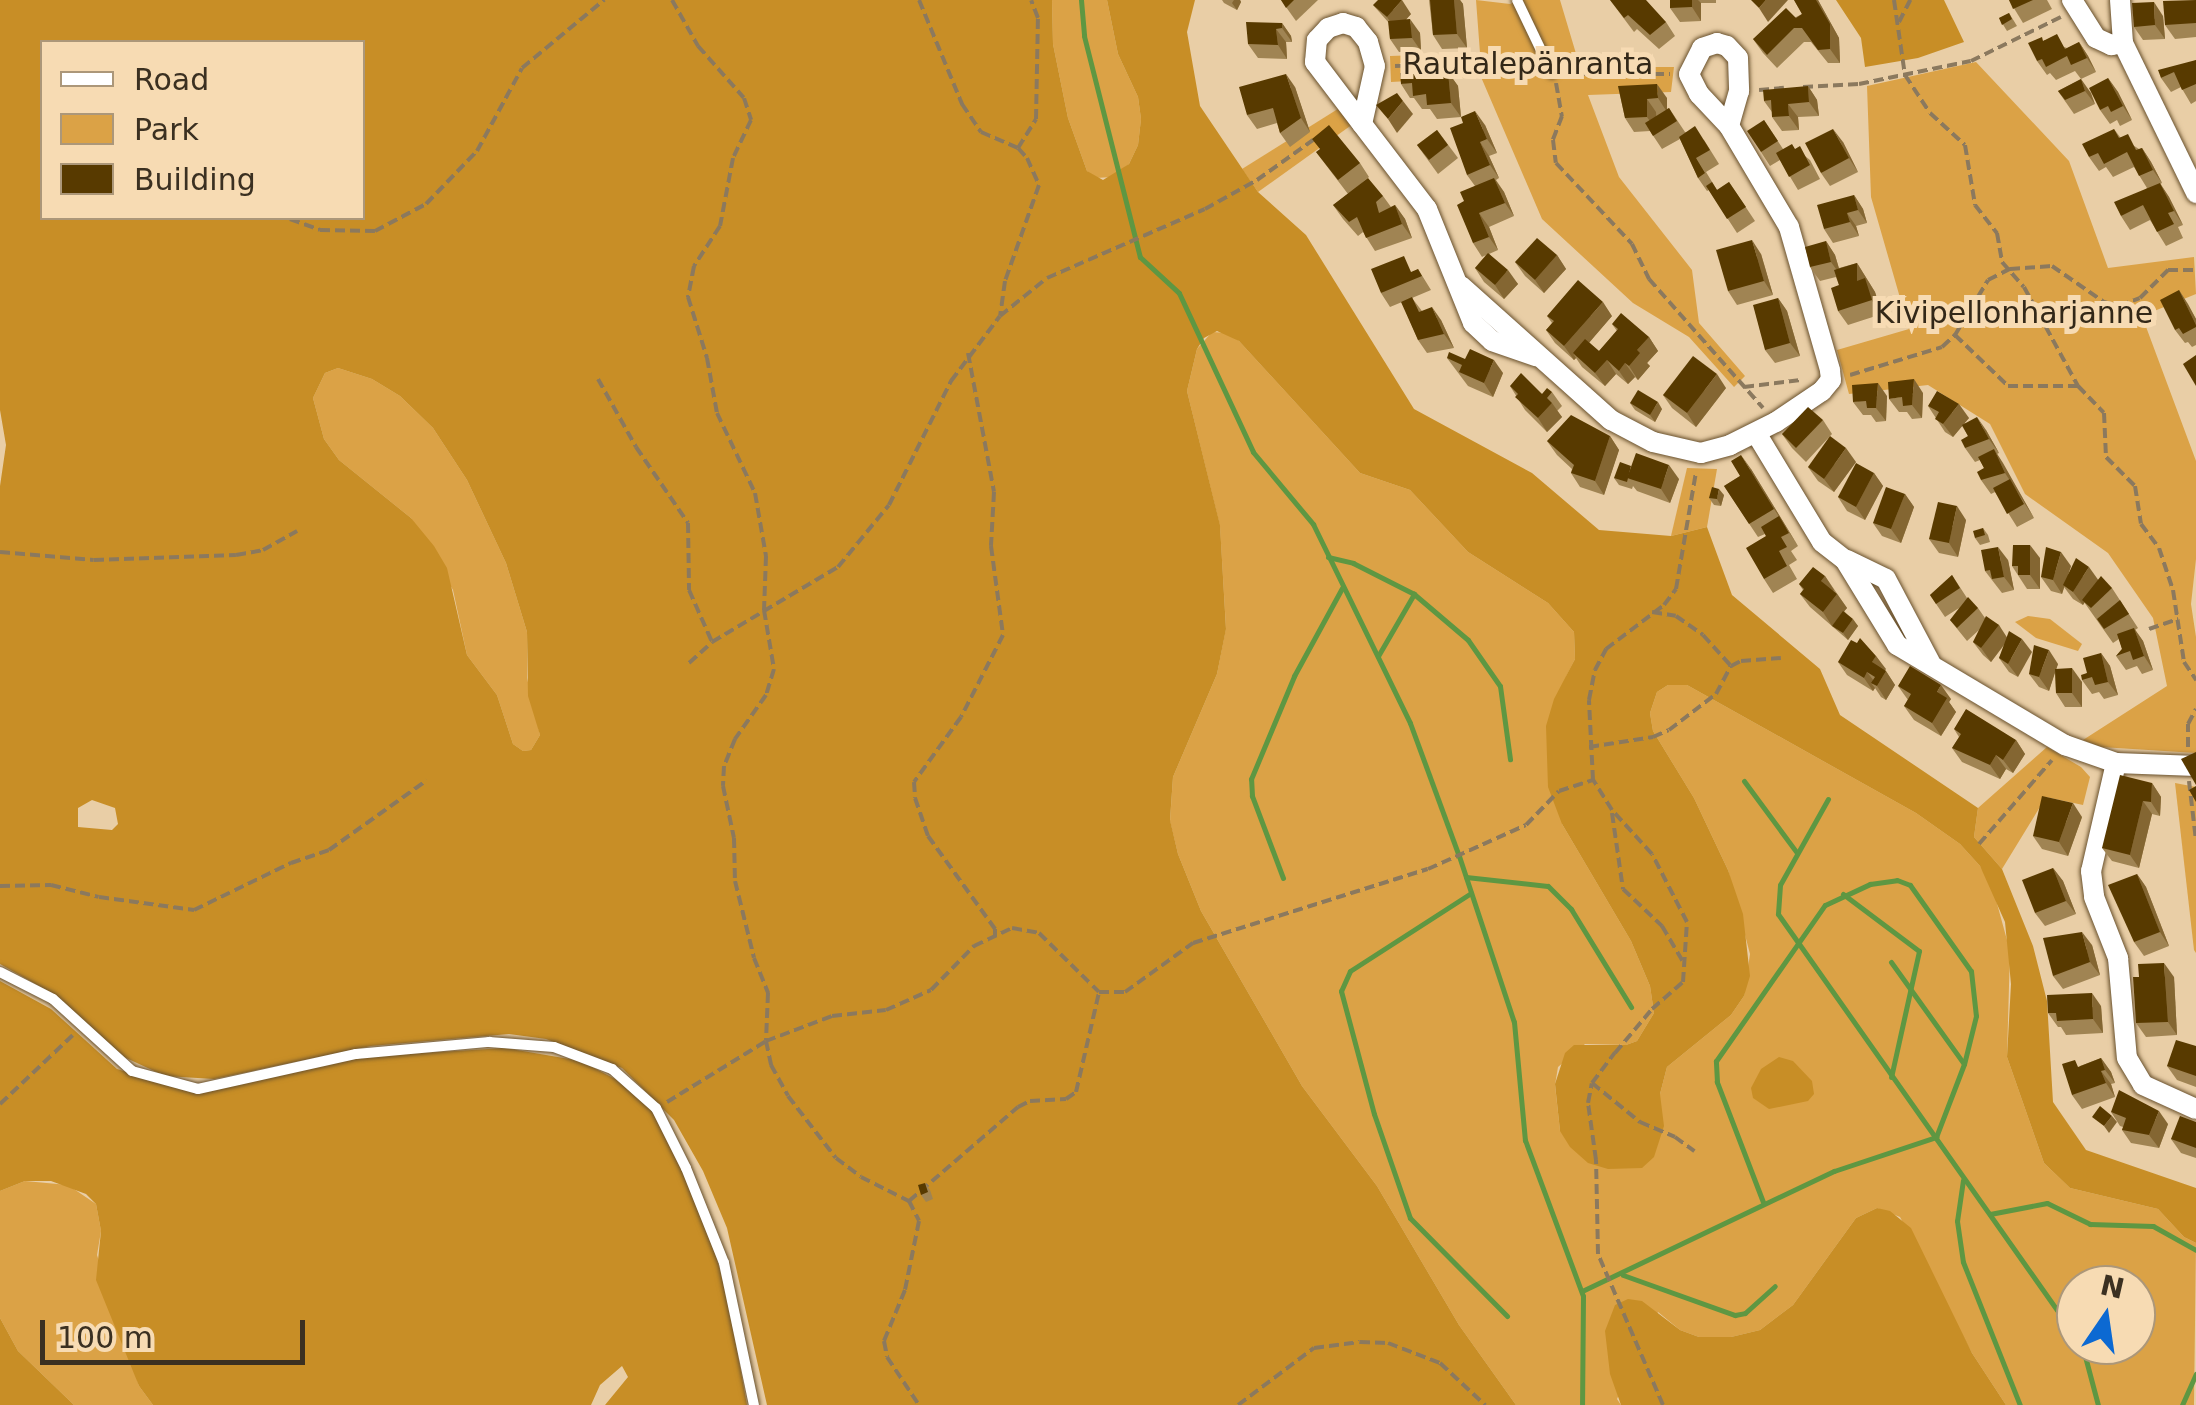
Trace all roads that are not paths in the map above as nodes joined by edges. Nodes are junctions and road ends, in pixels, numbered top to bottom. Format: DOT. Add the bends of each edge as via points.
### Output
graph roads {
  1 [pos="1517,0"];
  2 [pos="2120,0"];
  3 [pos="2074,5"];
  4 [pos="2122,43"];
  5 [pos="1552,74"];
  6 [pos="1362,124"];
  7 [pos="1728,126"];
  8 [pos="2196,193"];
  9 [pos="1756,433"];
  10 [pos="2116,764"];
  11 [pos="2192,766"];
  12 [pos="0,972"];
  13 [pos="2196,1109"];
  14 [pos="754,1405"];
  1 -- 5 [label="lane"];
  2 -- 4 [label="street"];
  3 -- 4 [label="street" via="2096,38"];
  4 -- 8 [label="street"];
  6 -- 6 [label="street" via="1375,66 1368,42 1344,22 1316,40 1315,62"];
  6 -- 9 [label="street" via="1428,209 1461,286 1535,356 1632,432 1700,453"];
  7 -- 7 [label="street" via="1690,74 1702,48 1717,43 1738,58 1739,91"];
  7 -- 9 [label="street" via="1788,227 1830,380"];
  9 -- 10 [label="street" via="1822,542 1846,560 1891,639 2065,745"];
  10 -- 11 [label="street"];
  10 -- 13 [label="street" via="2091,871 2118,958 2127,1058 2143,1085"];
  12 -- 14 [label="lane" via="53,999 132,1071 198,1089 356,1054 488,1042 554,1047 612,1069 656,1108 686,1168 724,1263"];
}
